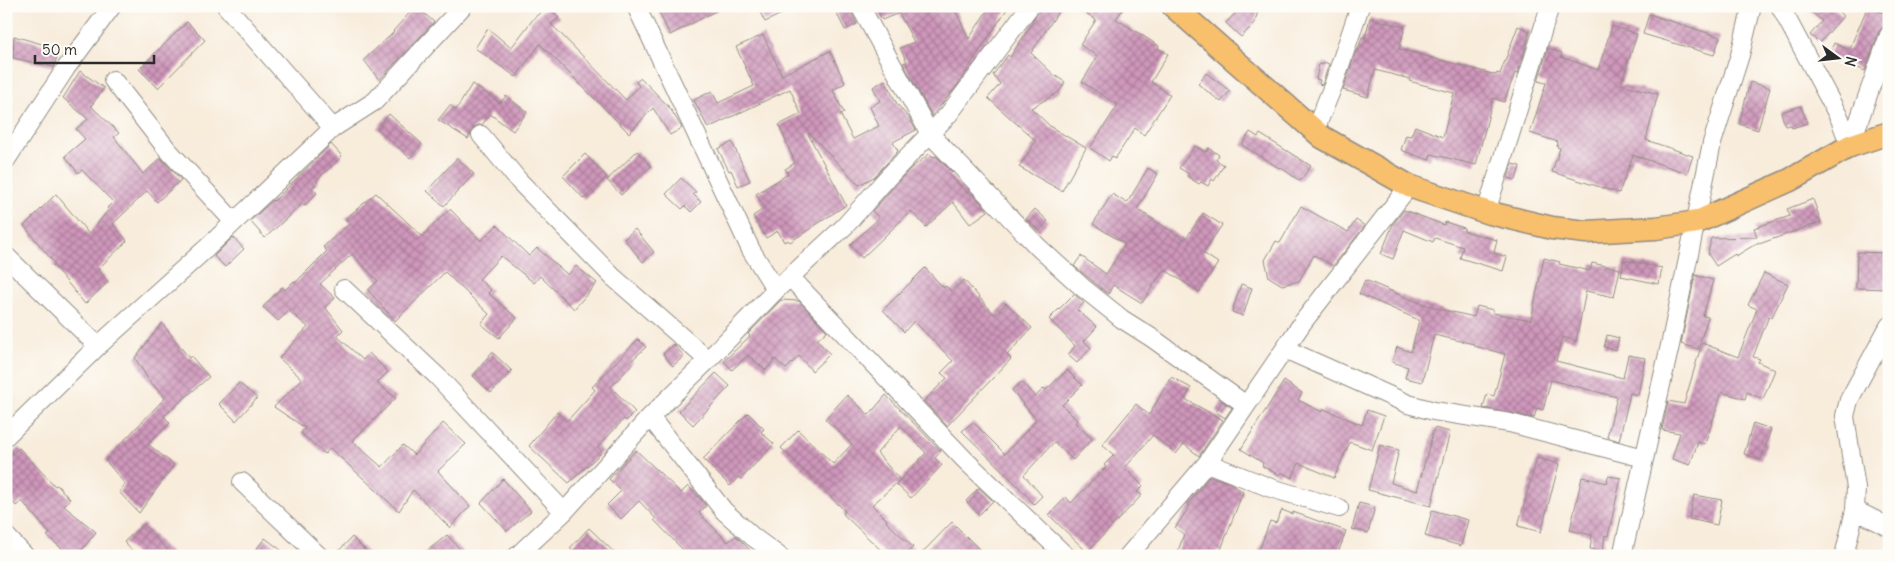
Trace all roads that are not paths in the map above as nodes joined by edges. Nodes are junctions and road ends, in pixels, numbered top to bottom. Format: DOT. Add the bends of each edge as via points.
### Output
graph roads {
  1 [pos="112,6"];
  2 [pos="226,6"];
  3 [pos="462,6"];
  4 [pos="636,6"];
  5 [pos="860,6"];
  6 [pos="1030,6"];
  7 [pos="1172,6"];
  8 [pos="1360,6"];
  9 [pos="1550,6"];
  10 [pos="1752,6"];
  11 [pos="1780,6"];
  12 [pos="1889,35"];
  13 [pos="113,80"];
  14 [pos="334,128"];
  15 [pos="1315,130"];
  16 [pos="1889,133"];
  17 [pos="930,134"];
  18 [pos="482,135"];
  19 [pos="1850,146"];
  20 [pos="6,160"];
  21 [pos="1409,186"];
  22 [pos="1486,212"];
  23 [pos="234,222"];
  24 [pos="1697,222"];
  25 [pos="6,256"];
  26 [pos="791,278"];
  27 [pos="344,289"];
  28 [pos="776,290"];
  29 [pos="1889,326"];
  30 [pos="98,346"];
  31 [pos="1285,349"];
  32 [pos="708,360"];
  33 [pos="1246,404"];
  34 [pos="650,417"];
  35 [pos="6,436"];
  36 [pos="1644,458"];
  37 [pos="1207,463"];
  38 [pos="242,482"];
  39 [pos="1339,508"];
  40 [pos="1855,510"];
  41 [pos="564,512"];
  42 [pos="1889,527"];
  43 [pos="6,536"];
  44 [pos="25,556"];
  45 [pos="319,556"];
  46 [pos="517,556"];
  47 [pos="779,556"];
  48 [pos="1066,556"];
  49 [pos="1128,556"];
  50 [pos="1622,556"];
  51 [pos="1844,556"];
  1 -- 20 [label="street" via="66,68"];
  2 -- 14 [label="street"];
  3 -- 14 [label="street" via="375,101"];
  4 -- 28 [label="street" via="751,250"];
  5 -- 17 [label="street"];
  6 -- 17 [label="street"];
  7 -- 15 [label="main road"];
  8 -- 15 [label="street"];
  9 -- 22 [label="street"];
  10 -- 24 [label="street" via="1712,143"];
  11 -- 19 [label="street" via="1840,119"];
  12 -- 19 [label="street"];
  13 -- 23 [label="street" via="167,149"];
  14 -- 23 [label="street"];
  15 -- 21 [label="main road"];
  16 -- 19 [label="main road"];
  17 -- 26 [label="street" via="845,226"];
  17 -- 33 [label="street" via="1038,247 1082,287"];
  18 -- 32 [label="street" via="519,181 613,277"];
  19 -- 24 [label="main road" via="1790,180"];
  21 -- 22 [label="main road"];
  21 -- 31 [label="street"];
  22 -- 24 [label="main road" via="1552,228 1586,232"];
  23 -- 30 [label="street"];
  24 -- 36 [label="street"];
  25 -- 30 [label="street"];
  26 -- 28 [label="street"];
  26 -- 48 [label="street" via="965,460"];
  27 -- 41 [label="street" via="438,377"];
  28 -- 32 [label="street"];
  29 -- 40 [label="street" via="1849,400 1846,416 1856,488"];
  30 -- 35 [label="street"];
  31 -- 33 [label="street"];
  31 -- 36 [label="street" via="1408,404 1510,423"];
  32 -- 34 [label="street"];
  33 -- 37 [label="street"];
  34 -- 41 [label="street"];
  34 -- 47 [label="street" via="724,511"];
  36 -- 50 [label="street"];
  37 -- 39 [label="street" via="1271,488"];
  37 -- 49 [label="street"];
  38 -- 45 [label="street"];
  40 -- 42 [label="street"];
  40 -- 51 [label="street"];
  41 -- 46 [label="street"];
  43 -- 44 [label="street"];
}
